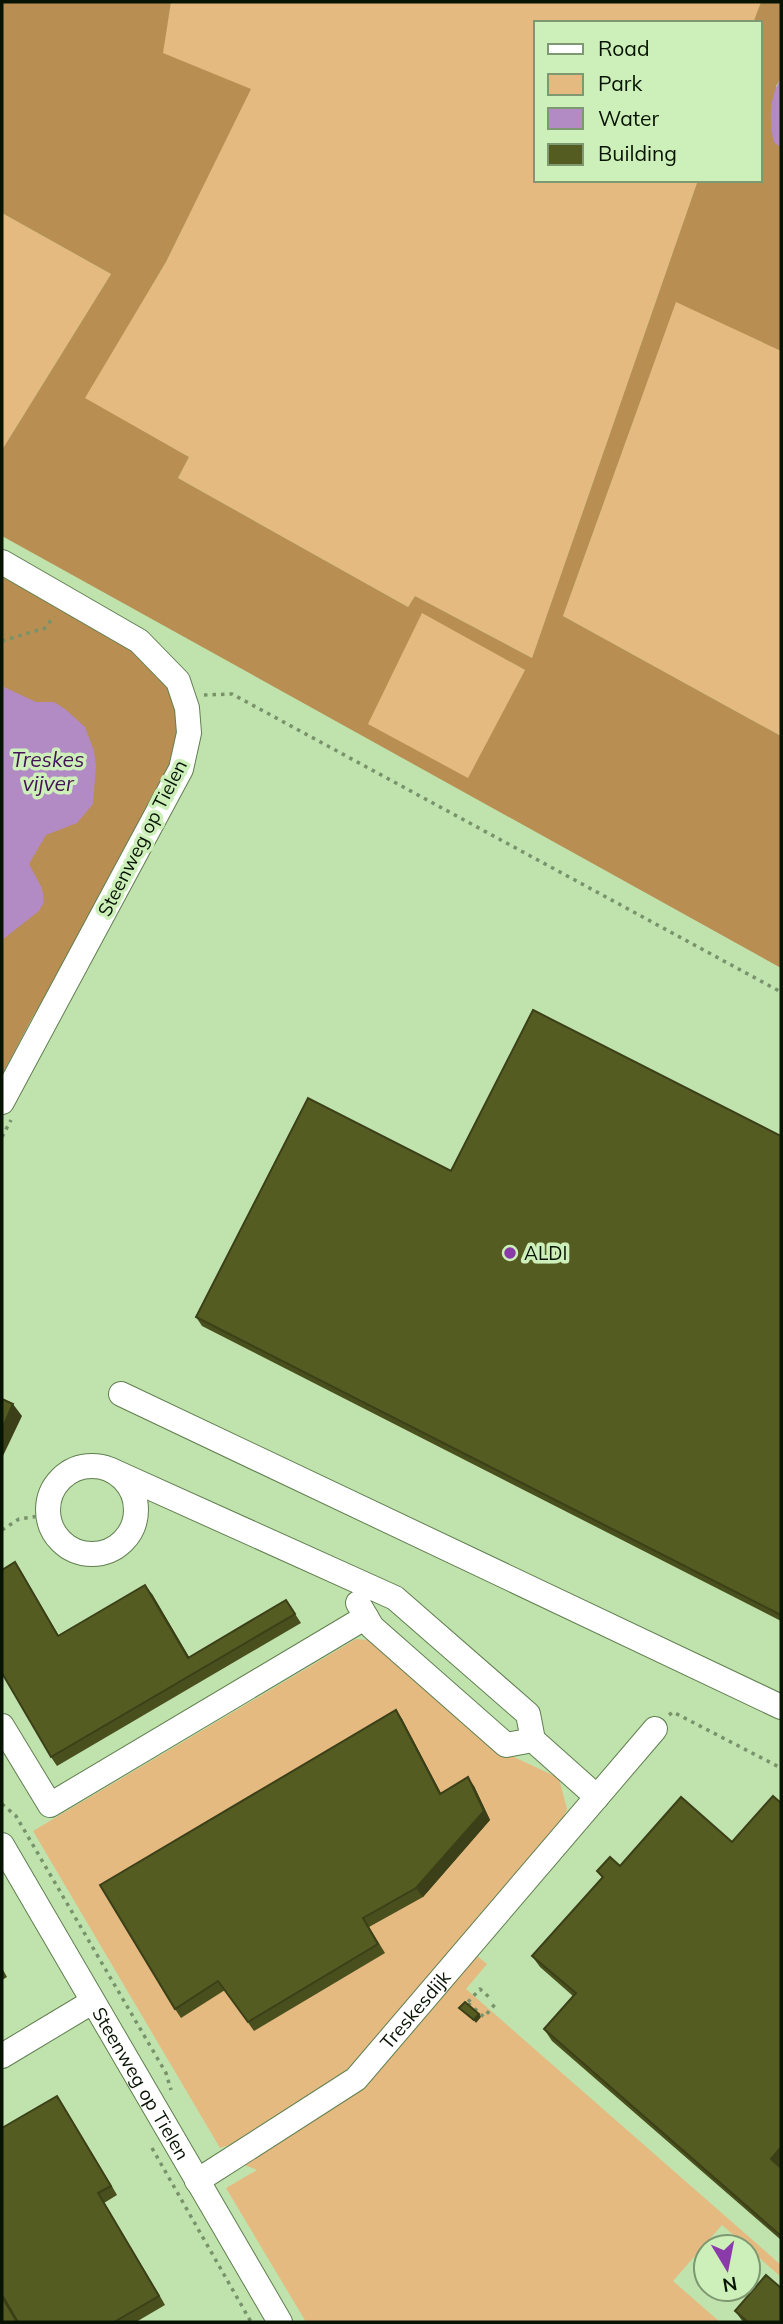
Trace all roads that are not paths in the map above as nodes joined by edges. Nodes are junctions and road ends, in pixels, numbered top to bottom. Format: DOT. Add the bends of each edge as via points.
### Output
graph roads {
  1 [pos="2,562"];
  2 [pos="2,1102"];
  3 [pos="121,1394"];
  4 [pos="111,1470"];
  5 [pos="177,1500"];
  6 [pos="133,1527"];
  7 [pos="342,1574"];
  8 [pos="366,1618"];
  9 [pos="781,1707"];
  10 [pos="2,1727"];
  11 [pos="655,1729"];
  12 [pos="533,1740"];
  13 [pos="597,1797"];
  14 [pos="2,1845"];
  15 [pos="92,2002"];
  16 [pos="2,2056"];
  17 [pos="197,2181"];
  18 [pos="280,2322"];
  1 -- 2 [label="street, Steenweg op Tielen" via="139,641 178,681 187,708 188,741 181,769"];
  3 -- 9 [label="street"];
  4 -- 5 [label="street"];
  4 -- 6 [label="street" via="130,1488 136,1514"];
  4 -- 6 [label="street" via="85,1466 61,1478 48,1502 51,1528 67,1547 92,1555 117,1547"];
  5 -- 6 [label="street" via="152,1511"];
  5 -- 7 [label="street"];
  7 -- 8 [label="street"];
  7 -- 12 [label="street" via="395,1598 528,1714"];
  8 -- 10 [label="street" via="50,1805"];
  8 -- 12 [label="street" via="506,1745"];
  11 -- 13 [label="street, Treskesdijk"];
  12 -- 13 [label="street"];
  13 -- 17 [label="street, Treskesdijk" via="356,2079"];
  14 -- 15 [label="street, Steenweg op Tielen"];
  15 -- 16 [label="street"];
  15 -- 17 [label="street, Steenweg op Tielen"];
  17 -- 18 [label="street, Steenweg op Tielen"];
}
